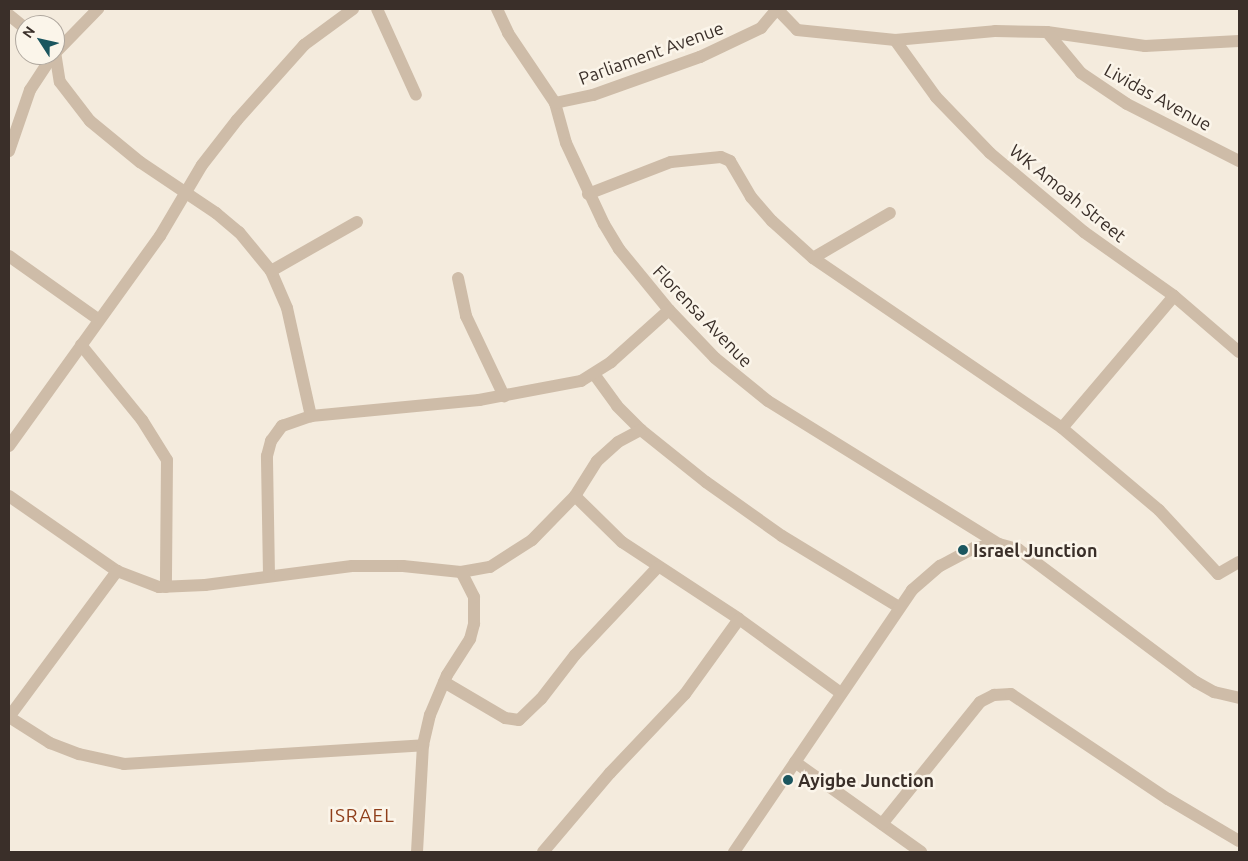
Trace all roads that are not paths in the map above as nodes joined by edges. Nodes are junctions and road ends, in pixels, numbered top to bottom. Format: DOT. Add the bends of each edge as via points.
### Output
graph roads {
  1 [pos="98,9"];
  2 [pos="353,9"];
  3 [pos="377,9"];
  4 [pos="497,9"];
  5 [pos="777,9"];
  6 [pos="1047,32"];
  7 [pos="895,40"];
  8 [pos="1239,41"];
  9 [pos="65,43"];
  10 [pos="47,65"];
  11 [pos="57,65"];
  12 [pos="416,95"];
  13 [pos="555,103"];
  14 [pos="9,151"];
  15 [pos="1239,161"];
  16 [pos="186,191"];
  17 [pos="588,194"];
  18 [pos="890,213"];
  19 [pos="357,222"];
  20 [pos="9,256"];
  21 [pos="813,258"];
  22 [pos="271,271"];
  23 [pos="458,278"];
  24 [pos="1174,296"];
  25 [pos="669,310"];
  26 [pos="99,320"];
  27 [pos="81,346"];
  28 [pos="1239,352"];
  29 [pos="594,374"];
  30 [pos="504,396"];
  31 [pos="312,416"];
  32 [pos="1062,428"];
  33 [pos="641,430"];
  34 [pos="9,446"];
  35 [pos="9,496"];
  36 [pos="575,496"];
  37 [pos="999,544"];
  38 [pos="1239,562"];
  39 [pos="658,567"];
  40 [pos="117,571"];
  41 [pos="461,572"];
  42 [pos="270,575"];
  43 [pos="166,587"];
  44 [pos="899,607"];
  45 [pos="739,619"];
  46 [pos="444,682"];
  47 [pos="841,693"];
  48 [pos="1225,695"];
  49 [pos="1239,698"];
  50 [pos="1239,706"];
  51 [pos="9,717"];
  52 [pos="423,745"];
  53 [pos="795,762"];
  54 [pos="882,824"];
  55 [pos="1238,838"];
  56 [pos="417,852"];
  57 [pos="543,852"];
  58 [pos="734,852"];
  59 [pos="921,852"];
  1 -- 9 [label="street"];
  2 -- 16 [label="street" via="304,44 237,120"];
  3 -- 12 [label="street"];
  4 -- 13 [label="street, Florensa Avenue" via="508,33"];
  5 -- 7 [label="street" via="797,30"];
  5 -- 13 [label="street, Parliament Avenue" via="762,28 700,56 593,95"];
  6 -- 7 [label="street" via="995,31"];
  6 -- 8 [label="street" via="1145,46"];
  6 -- 15 [label="street, Lividas Avenue" via="1081,73 1127,104"];
  7 -- 24 [label="street, WK Amoah Street" via="936,97 990,153 1084,232"];
  10 -- 14 [label="street" via="30,90"];
  11 -- 16 [label="street" via="60,82 90,121 140,162"];
  13 -- 17 [label="street, Florensa Avenue" via="566,143"];
  16 -- 22 [label="street" via="238,232"];
  16 -- 26 [label="street" via="160,236"];
  17 -- 21 [label="street" via="671,162 721,157 737,169 751,197 772,221"];
  17 -- 25 [label="street, Florensa Avenue" via="618,249"];
  18 -- 21 [label="street"];
  19 -- 22 [label="street"];
  20 -- 26 [label="street"];
  21 -- 32 [label="street"];
  22 -- 31 [label="street" via="288,308"];
  23 -- 30 [label="street" via="466,316"];
  24 -- 28 [label="street, WK Amoah Street"];
  24 -- 32 [label="street"];
  25 -- 29 [label="street"];
  25 -- 37 [label="street, Florensa Avenue" via="715,358 768,401"];
  26 -- 27 [label="street"];
  27 -- 34 [label="street"];
  27 -- 43 [label="street" via="142,420 167,460"];
  29 -- 30 [label="street" via="566,385"];
  29 -- 33 [label="street" via="617,406"];
  30 -- 31 [label="street"];
  31 -- 42 [label="street" via="282,426 268,447"];
  32 -- 38 [label="street" via="1160,510 1218,574"];
  33 -- 36 [label="street" via="618,442 597,461"];
  33 -- 44 [label="street" via="738,507"];
  35 -- 40 [label="street"];
  36 -- 39 [label="street" via="602,525"];
  36 -- 41 [label="street" via="532,540 508,558 490,567"];
  37 -- 44 [label="street" via="974,548 940,566 912,590"];
  37 -- 48 [label="street, Florensa Avenue" via="1018,549 1196,682"];
  39 -- 45 [label="street"];
  39 -- 46 [label="street" via="574,655 541,699 519,720 504,718"];
  40 -- 43 [label="street"];
  40 -- 51 [label="street"];
  41 -- 42 [label="street" via="379,564"];
  41 -- 46 [label="street" via="474,597 474,624 470,639"];
  42 -- 43 [label="street"];
  44 -- 47 [label="street"];
  45 -- 47 [label="street"];
  45 -- 57 [label="street" via="685,694 610,773"];
  46 -- 52 [label="street" via="430,716"];
  47 -- 53 [label="street"];
  48 -- 49 [label="street"];
  48 -- 50 [label="street"];
  51 -- 52 [label="street" via="50,743 79,754 124,764"];
  52 -- 56 [label="street"];
  53 -- 54 [label="street"];
  53 -- 58 [label="street"];
  54 -- 55 [label="street" via="980,702 994,695 1011,694 1168,800"];
  54 -- 59 [label="street"];
}
